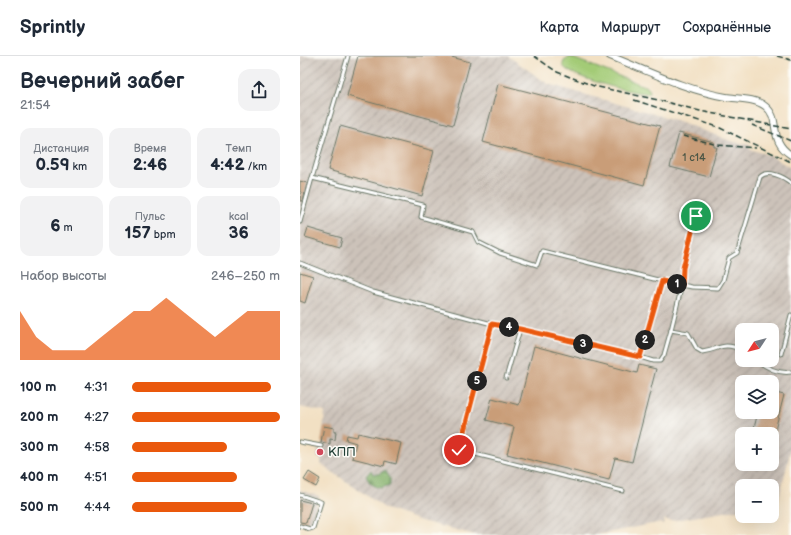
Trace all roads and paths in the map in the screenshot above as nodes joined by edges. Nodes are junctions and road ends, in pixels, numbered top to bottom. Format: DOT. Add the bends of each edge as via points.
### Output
graph roads {
  1 [pos="348,56"];
  2 [pos="610,56"];
  3 [pos="791,155"];
  4 [pos="312,178"];
  5 [pos="791,183"];
  6 [pos="696,216"];
  7 [pos="300,222"];
  8 [pos="300,263"];
  9 [pos="662,281"];
  10 [pos="682,285"];
  11 [pos="791,315"];
  12 [pos="492,324"];
  13 [pos="520,329"];
  14 [pos="671,330"];
  15 [pos="735,347"];
  16 [pos="781,354"];
  17 [pos="640,357"];
  18 [pos="768,367"];
  19 [pos="791,372"];
  20 [pos="506,378"];
  21 [pos="300,442"];
  22 [pos="321,446"];
  23 [pos="623,491"];
  24 [pos="300,495"];
  25 [pos="300,526"];
  1 -- 4 [label="lane"];
  2 -- 3 [label="street" via="697,90 761,104 772,114 779,144"];
  4 -- 7 [label="lane"];
  4 -- 9 [label="lane" via="424,204 421,217 473,232 478,242 500,253 537,265 542,251"];
  5 -- 10 [label="lane" via="770,174 760,177 737,253 729,258 718,288"];
  6 -- 10 [label="lane" via="683,268"];
  8 -- 12 [label="lane" via="373,292"];
  9 -- 10 [label="lane"];
  9 -- 17 [label="lane"];
  10 -- 14 [label="lane"];
  11 -- 16 [label="lane"];
  12 -- 13 [label="lane"];
  12 -- 23 [label="lane" via="459,450"];
  13 -- 17 [label="lane"];
  13 -- 20 [label="lane"];
  14 -- 15 [label="lane" via="688,333 697,349 702,352 725,345"];
  14 -- 17 [label="lane" via="664,355 660,360 653,361"];
  18 -- 19 [label="lane"];
  21 -- 22 [label="lane"];
  24 -- 25 [label="lane" via="321,502 313,528"];
}
